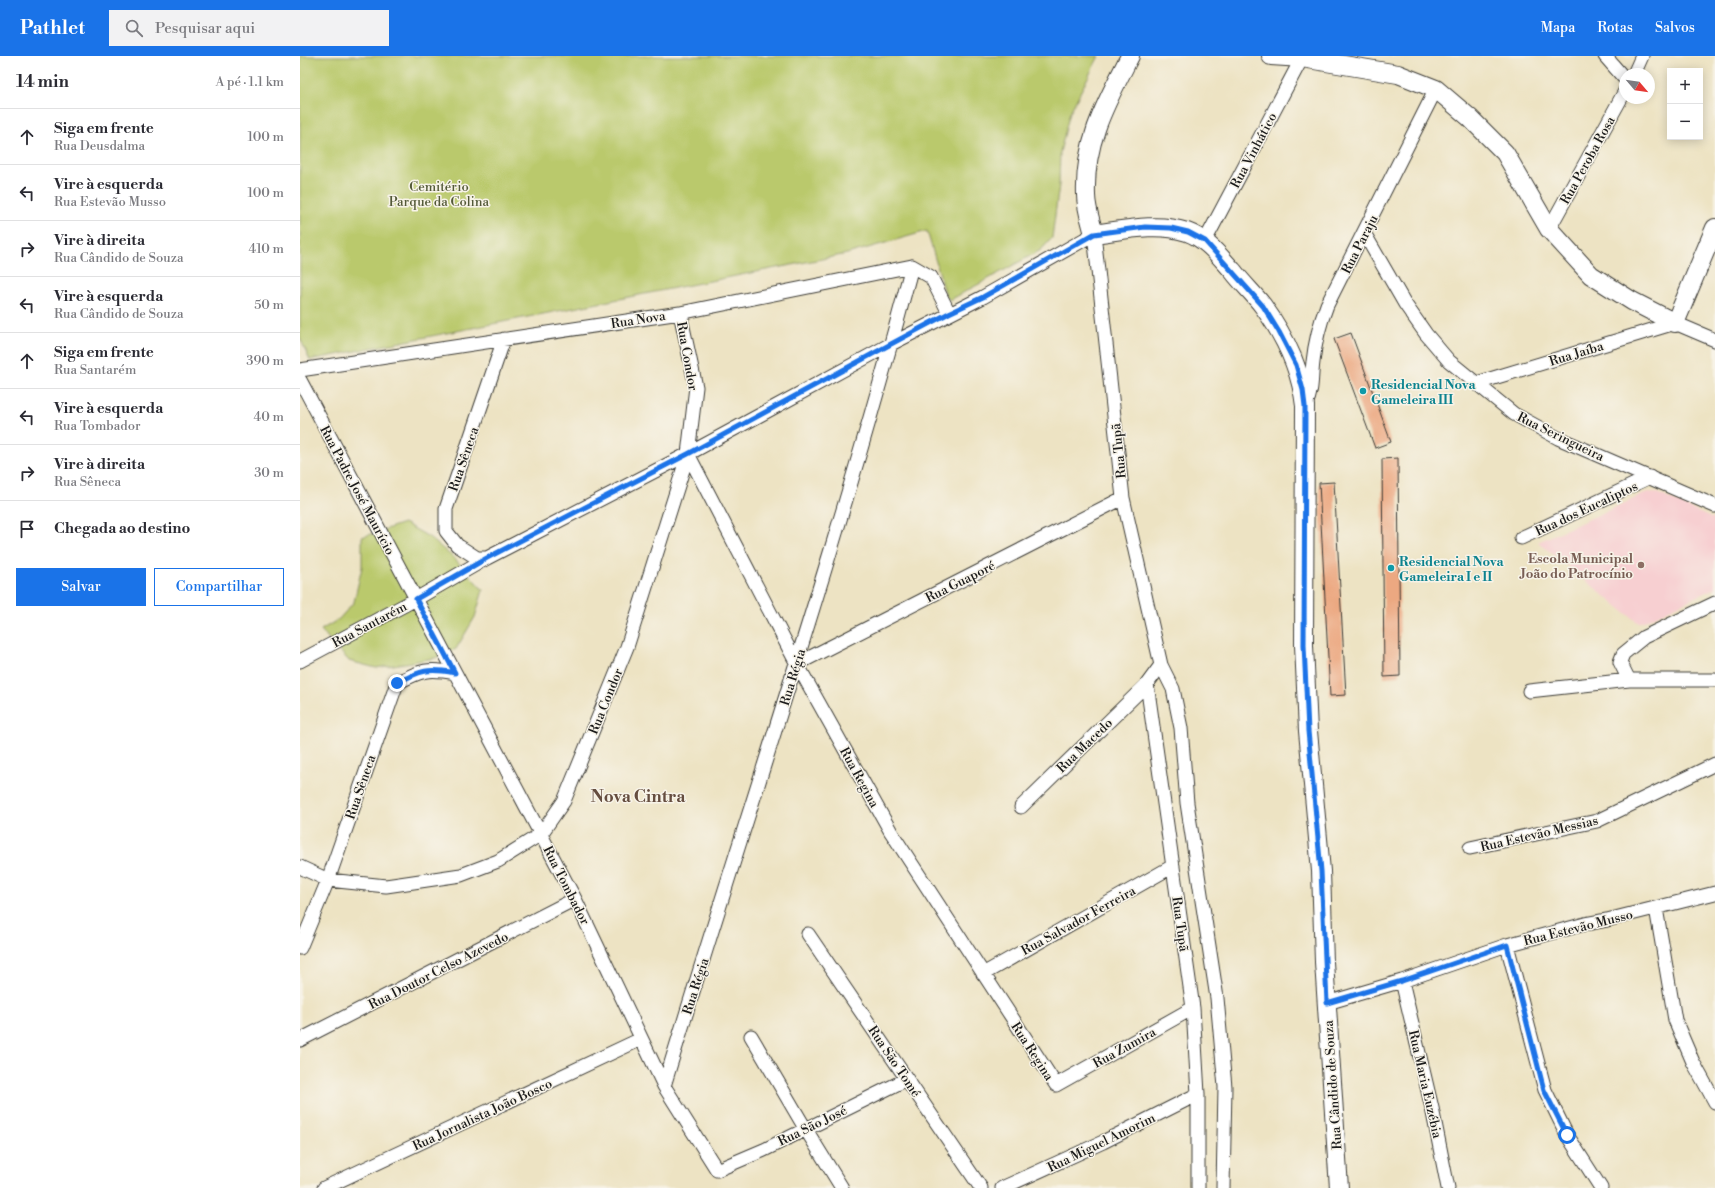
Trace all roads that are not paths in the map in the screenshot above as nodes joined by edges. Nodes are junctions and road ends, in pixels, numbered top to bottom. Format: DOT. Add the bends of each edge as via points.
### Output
graph roads {
  1 [pos="1130,56"];
  2 [pos="1271,56"];
  3 [pos="1605,56"];
  4 [pos="1642,56"];
  5 [pos="1302,58"];
  6 [pos="1637,68"];
  7 [pos="1619,72"];
  8 [pos="1436,89"];
  9 [pos="1619,102"];
  10 [pos="1715,228"];
  11 [pos="1549,229"];
  12 [pos="1364,233"];
  13 [pos="1094,234"];
  14 [pos="1205,241"];
  15 [pos="912,266"];
  16 [pos="680,313"];
  17 [pos="949,313"];
  18 [pos="1674,323"];
  19 [pos="504,339"];
  20 [pos="1715,340"];
  21 [pos="891,344"];
  22 [pos="300,370"];
  23 [pos="300,380"];
  24 [pos="1477,383"];
  25 [pos="1305,406"];
  26 [pos="688,454"];
  27 [pos="1650,477"];
  28 [pos="1123,498"];
  29 [pos="1715,506"];
  30 [pos="1521,538"];
  31 [pos="487,558"];
  32 [pos="416,599"];
  33 [pos="1715,603"];
  34 [pos="300,661"];
  35 [pos="796,664"];
  36 [pos="1161,665"];
  37 [pos="455,673"];
  38 [pos="1629,680"];
  39 [pos="1715,680"];
  40 [pos="1147,684"];
  41 [pos="1529,691"];
  42 [pos="1715,764"];
  43 [pos="1021,807"];
  44 [pos="540,834"];
  45 [pos="1470,848"];
  46 [pos="1173,866"];
  47 [pos="300,867"];
  48 [pos="328,880"];
  49 [pos="1715,893"];
  50 [pos="576,899"];
  51 [pos="1656,908"];
  52 [pos="808,934"];
  53 [pos="1507,945"];
  54 [pos="300,948"];
  55 [pos="983,974"];
  56 [pos="1402,981"];
  57 [pos="1327,1003"];
  58 [pos="1193,1008"];
  59 [pos="751,1036"];
  60 [pos="641,1039"];
  61 [pos="300,1040"];
  62 [pos="907,1079"];
  63 [pos="1056,1085"];
  64 [pos="664,1086"];
  65 [pos="1198,1094"];
  66 [pos="1715,1102"];
  67 [pos="805,1128"];
  68 [pos="717,1170"];
  69 [pos="324,1188"];
  70 [pos="842,1188"];
  71 [pos="981,1188"];
  72 [pos="1002,1188"];
  73 [pos="1198,1188"];
  74 [pos="1223,1188"];
  75 [pos="1339,1188"];
  76 [pos="1448,1188"];
  77 [pos="1601,1188"];
  1 -- 13 [label="street" via="1094,130 1086,196"];
  2 -- 5 [label="street"];
  3 -- 7 [label="street"];
  4 -- 6 [label="street"];
  5 -- 8 [label="street" via="1398,74"];
  5 -- 14 [label="street, Rua Vinhático"];
  8 -- 11 [label="street" via="1505,153"];
  8 -- 12 [label="street, Rua Paraju"];
  9 -- 11 [label="street, Rua Peroba Rosa"];
  10 -- 18 [label="street"];
  11 -- 18 [label="street" via="1591,275"];
  12 -- 24 [label="street, Rua Seringueira" via="1405,304 1426,334 1449,361"];
  12 -- 25 [label="street, Rua Paraju" via="1319,326 1312,362 1310,392"];
  13 -- 14 [label="street, Rua Cândido de Souza" via="1145,227 1171,228 1188,232"];
  13 -- 17 [label="street, Rua Santarém" via="983,297"];
  13 -- 28 [label="street, Rua Tupã"];
  14 -- 25 [label="street, Rua Cândido de Souza" via="1263,306 1279,332 1296,365"];
  15 -- 16 [label="street, Rua Nova"];
  15 -- 17 [label="street" via="931,277"];
  15 -- 21 [label="street, Rua Régia"];
  16 -- 19 [label="street, Rua Nova"];
  16 -- 26 [label="street, Rua Condor" via="696,387"];
  17 -- 21 [label="street, Rua Santarém"];
  18 -- 20 [label="street"];
  18 -- 24 [label="street, Rua Jaíba"];
  19 -- 22 [label="street, Rua Nova"];
  19 -- 31 [label="street, Rua Sêneca" via="446,509 446,531 457,545 477,558"];
  21 -- 26 [label="street, Rua Santarém"];
  21 -- 35 [label="street, Rua Régia"];
  23 -- 32 [label="street, Rua Padre José Maurício"];
  24 -- 27 [label="street, Rua Seringueira" via="1521,418 1558,438"];
  25 -- 57 [label="street, Rua Cândido de Souza" via="1304,645 1308,731 1321,871"];
  26 -- 31 [label="street, Rua Santarém"];
  26 -- 35 [label="street, Rua Regina"];
  26 -- 44 [label="street, Rua Condor" via="627,647 564,801"];
  27 -- 29 [label="street, Rua Seringueira"];
  27 -- 30 [label="street, Rua dos Eucaliptos"];
  28 -- 35 [label="street, Rua Guaporé"];
  28 -- 36 [label="street, Rua Tupã"];
  31 -- 32 [label="street, Rua Santarém"];
  32 -- 34 [label="street, Rua Santarém"];
  32 -- 37 [label="street, Rua Tombador"];
  33 -- 38 [label="street" via="1644,637 1623,654 1620,662"];
  35 -- 55 [label="street, Rua Regina" via="891,832"];
  35 -- 64 [label="street, Rua Régia"];
  36 -- 40 [label="street"];
  36 -- 74 [label="street, Rua Tupã" via="1173,689 1181,728 1187,803 1217,998 1226,1087"];
  37 -- 44 [label="street, Rua Tombador"];
  37 -- 48 [label="street, Rua Sêneca" via="435,670 417,672 397,683"];
  38 -- 39 [label="street"];
  38 -- 41 [label="street"];
  40 -- 43 [label="street, Rua Macedo"];
  40 -- 46 [label="street, Rua Tupã"];
  42 -- 45 [label="street, Rua Estevão Messias" via="1597,821"];
  44 -- 48 [label="street, Rua Condor" via="498,861 461,875 386,886"];
  44 -- 50 [label="street, Rua Tombador"];
  46 -- 55 [label="street, Rua Salvador Ferreira"];
  46 -- 58 [label="street, Rua Tupã"];
  47 -- 48 [label="street, Rua Condor"];
  48 -- 54 [label="street, Rua Sêneca"];
  49 -- 51 [label="street, Rua Estevão Musso"];
  50 -- 60 [label="street, Rua Tombador"];
  50 -- 61 [label="street, Rua Doutor Celso Azevedo"];
  51 -- 53 [label="street, Rua Estevão Musso"];
  51 -- 66 [label="street" via="1675,1020"];
  52 -- 62 [label="street, Rua São Tomé"];
  53 -- 56 [label="street, Rua Estevão Musso"];
  53 -- 77 [label="street" via="1544,1090 1567,1135"];
  55 -- 63 [label="street, Rua Regina"];
  56 -- 57 [label="street, Rua Estevão Musso"];
  56 -- 76 [label="street, Rua Maria Euzébia"];
  57 -- 75 [label="street, Rua Cândido de Souza"];
  58 -- 63 [label="street, Rua Zumira"];
  58 -- 65 [label="street, Rua Tupã"];
  59 -- 67 [label="street"];
  60 -- 64 [label="street, Rua Tombador"];
  60 -- 69 [label="street, Rua Jornalista João Bosco"];
  62 -- 67 [label="street, Rua São José"];
  62 -- 71 [label="street, Rua São Tomé"];
  64 -- 68 [label="street, Rua Tombador"];
  65 -- 72 [label="street, Rua Miguel Amorim" via="1103,1142"];
  65 -- 73 [label="street, Rua Tupã"];
  67 -- 68 [label="street, Rua São José" via="764,1150"];
  67 -- 70 [label="street"];
}
